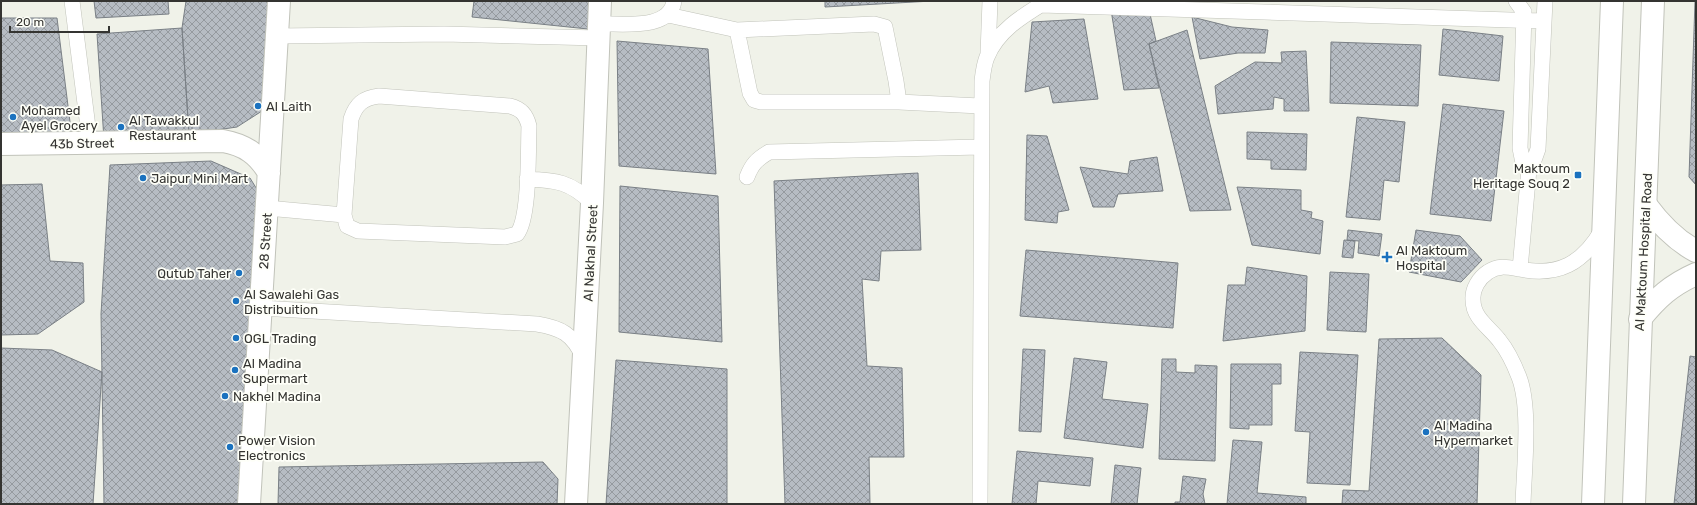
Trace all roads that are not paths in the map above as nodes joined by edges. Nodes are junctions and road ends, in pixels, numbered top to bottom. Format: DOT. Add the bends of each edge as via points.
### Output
graph roads {
  1 [pos="72,1"];
  2 [pos="279,1"];
  3 [pos="600,1"];
  4 [pos="674,1"];
  5 [pos="990,1"];
  6 [pos="1516,1"];
  7 [pos="1545,1"];
  8 [pos="1612,1"];
  9 [pos="1653,1"];
  10 [pos="1044,3"];
  11 [pos="668,15"];
  12 [pos="1525,21"];
  13 [pos="1544,21"];
  14 [pos="737,30"];
  15 [pos="599,31"];
  16 [pos="277,36"];
  17 [pos="987,57"];
  18 [pos="899,102"];
  19 [pos="980,106"];
  20 [pos="90,143"];
  21 [pos="1,144"];
  22 [pos="980,148"];
  23 [pos="1529,169"];
  24 [pos="269,173"];
  25 [pos="747,177"];
  26 [pos="527,179"];
  27 [pos="592,203"];
  28 [pos="1646,205"];
  29 [pos="267,208"];
  30 [pos="344,215"];
  31 [pos="1603,229"];
  32 [pos="1696,251"];
  33 [pos="1520,269"];
  34 [pos="1696,274"];
  35 [pos="261,308"];
  36 [pos="1640,319"];
  37 [pos="585,360"];
  38 [pos="250,504"];
  39 [pos="576,504"];
  40 [pos="980,504"];
  41 [pos="1523,504"];
  42 [pos="1592,504"];
  43 [pos="1634,504"];
  1 -- 20 [label="lane"];
  2 -- 16 [label="street, 28 Street"];
  3 -- 15 [label="street, Al Nakhal Street"];
  4 -- 11 [label="lane"];
  5 -- 17 [label="lane"];
  6 -- 12 [label="lane" via="1524,12"];
  7 -- 13 [label="lane"];
  8 -- 31 [label="street"];
  9 -- 28 [label="street, Al Maktoum Hospital Road"];
  10 -- 12 [label="lane"];
  10 -- 17 [label="lane" via="1019,18 1001,34"];
  11 -- 14 [label="lane"];
  11 -- 15 [label="lane" via="658,21"];
  12 -- 13 [label="lane"];
  12 -- 23 [label="lane" via="1520,148 1524,163"];
  13 -- 23 [label="lane" via="1538,149"];
  14 -- 18 [label="lane" via="750,93 754,100"];
  14 -- 18 [label="lane" via="874,24 885,27"];
  15 -- 16 [label="lane"];
  15 -- 27 [label="street, Al Nakhal Street"];
  16 -- 24 [label="street, 28 Street"];
  17 -- 19 [label="lane"];
  18 -- 19 [label="lane"];
  19 -- 22 [label="lane"];
  20 -- 21 [label="street, 43b Street"];
  20 -- 24 [label="street, 43b Street" via="223,141 251,150"];
  22 -- 25 [label="lane" via="769,152 751,166"];
  22 -- 40 [label="lane"];
  23 -- 33 [label="lane"];
  24 -- 29 [label="street, 28 Street"];
  26 -- 27 [label="lane" via="554,180 568,185 581,192"];
  26 -- 30 [label="lane" via="523,223 517,234 512,237 358,231 347,226"];
  26 -- 30 [label="lane" via="529,126 518,108 369,97 354,109 351,119"];
  27 -- 37 [label="street, Al Nakhal Street"];
  28 -- 32 [label="street" via="1662,226 1683,244"];
  28 -- 36 [label="street, Al Maktoum Hospital Road"];
  29 -- 30 [label="lane"];
  29 -- 35 [label="street, 28 Street"];
  31 -- 33 [label="lane" via="1592,246 1578,260 1560,269 1540,272"];
  31 -- 42 [label="street"];
  33 -- 41 [label="lane" via="1507,266 1493,268 1482,276 1475,287 1473,300 1476,314 1500,340 1520,379 1525,423"];
  34 -- 36 [label="street" via="1680,281 1657,297"];
  35 -- 37 [label="lane" via="553,326 567,334 578,345"];
  35 -- 38 [label="street, 28 Street"];
  36 -- 43 [label="street, Al Maktoum Hospital Road"];
  37 -- 39 [label="street, Al Nakhal Street"];
}
